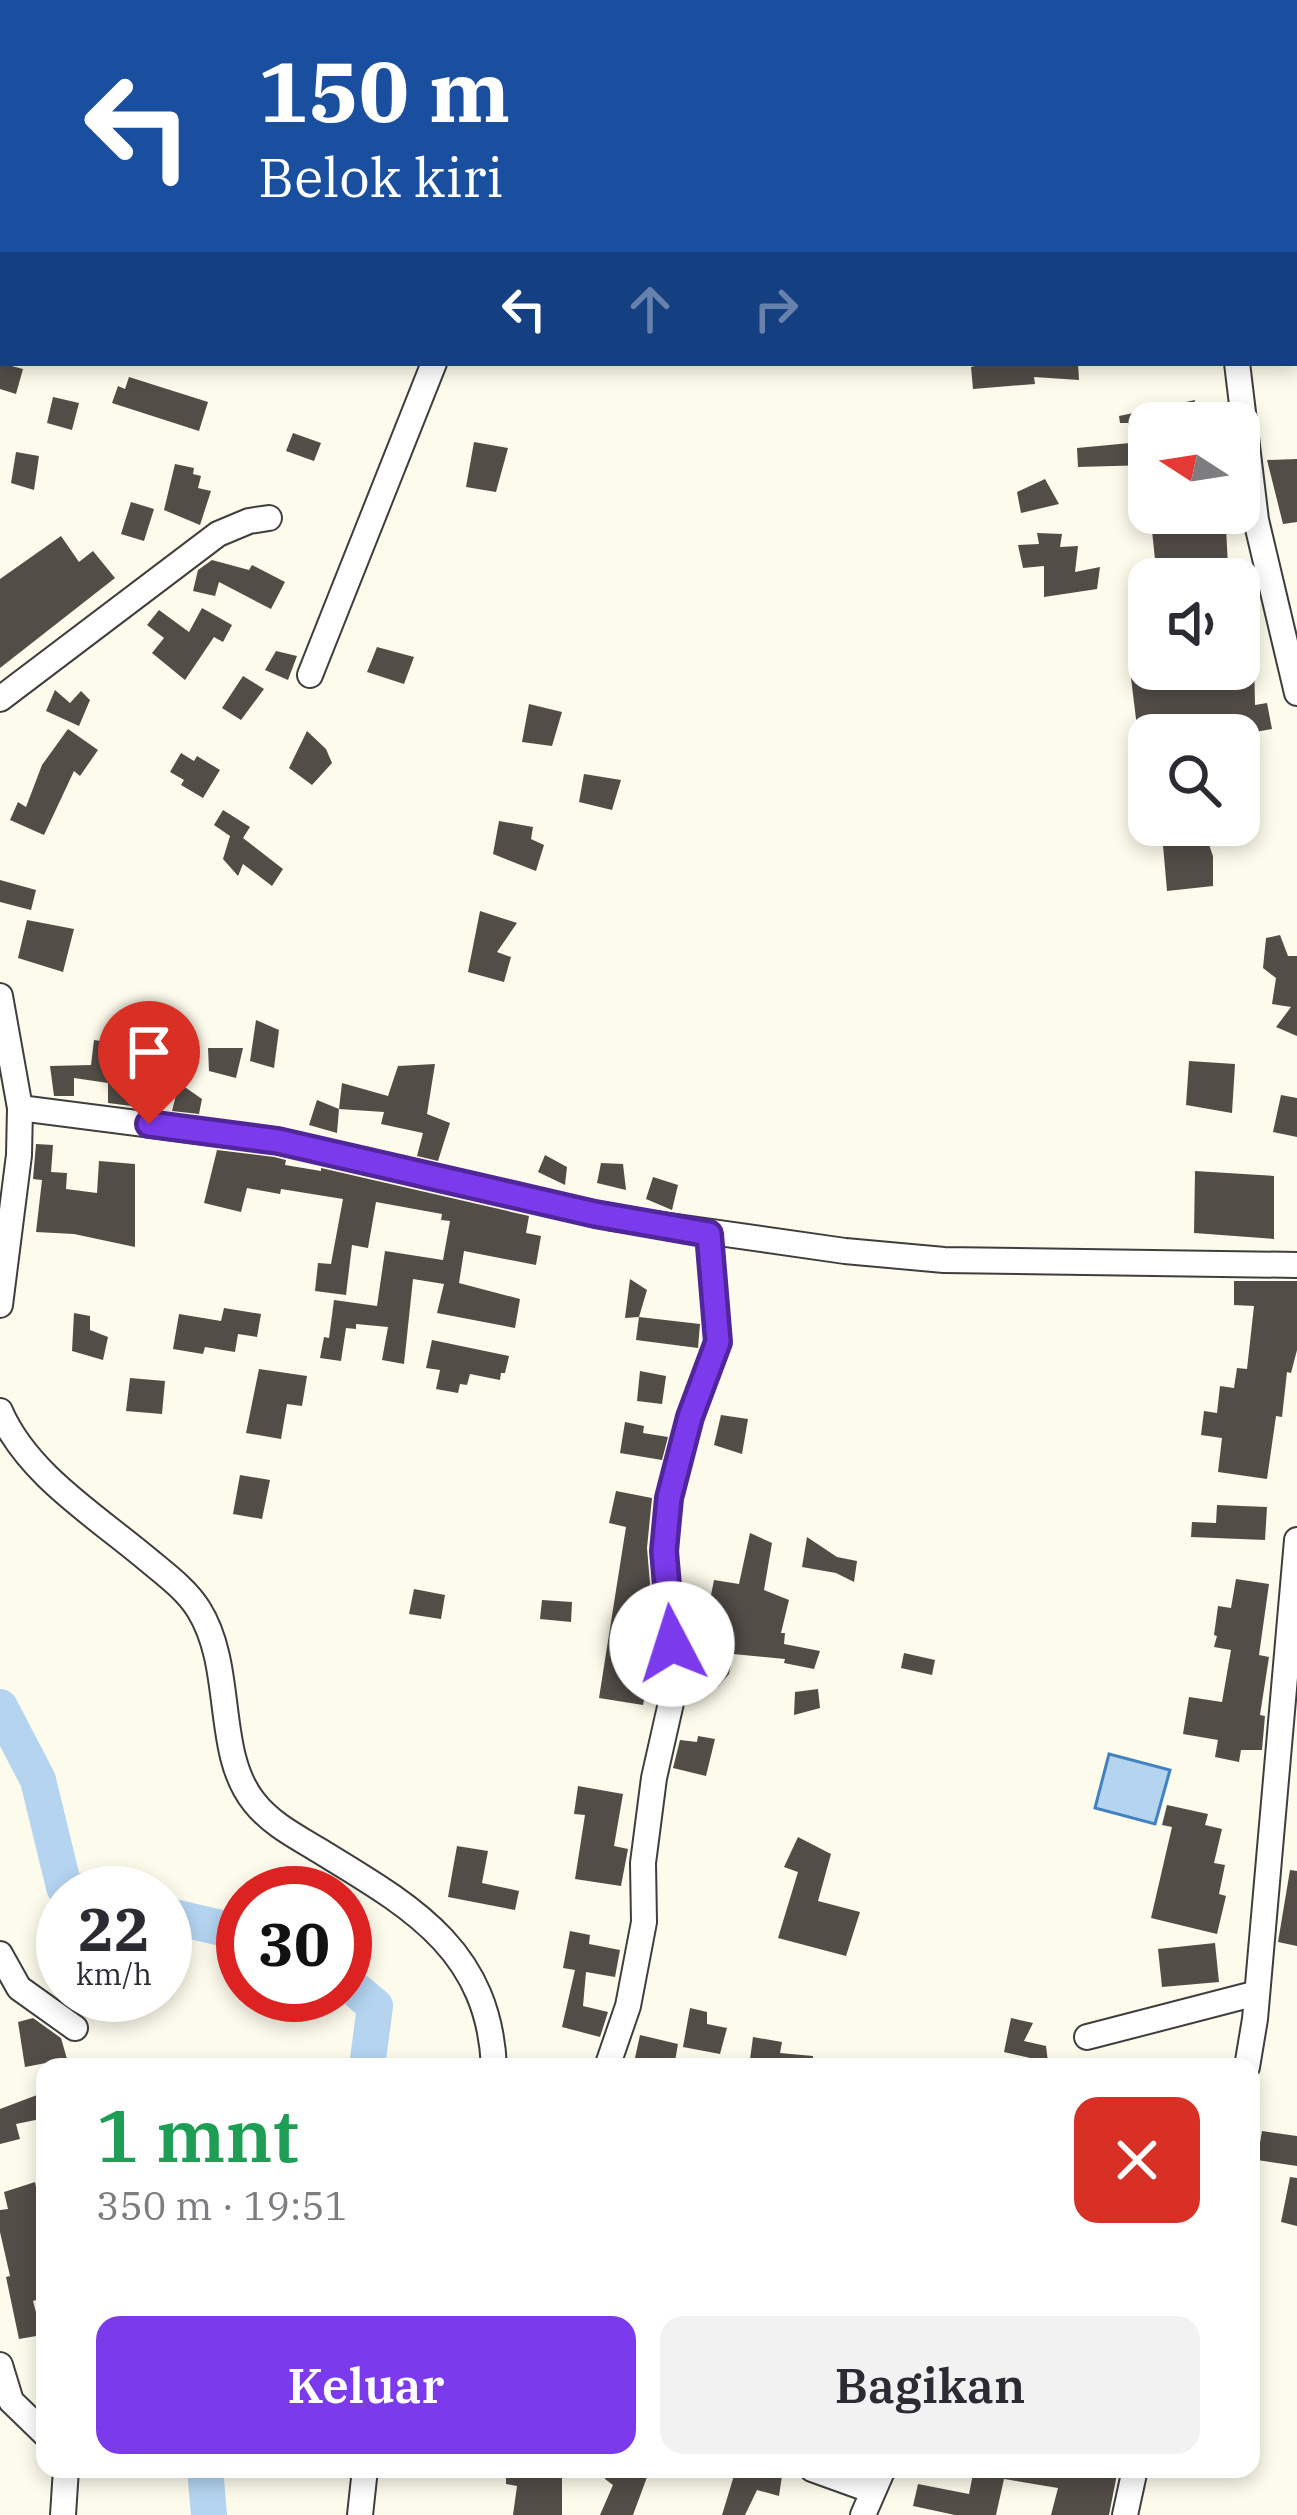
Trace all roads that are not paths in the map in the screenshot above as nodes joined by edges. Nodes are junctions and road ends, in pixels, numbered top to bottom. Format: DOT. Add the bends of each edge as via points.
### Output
graph roads {
  1 [pos="433,366"];
  2 [pos="1237,366"];
  3 [pos="268,518"];
  4 [pos="310,675"];
  5 [pos="1297,693"];
  6 [pos="0,699"];
  7 [pos="0,996"];
  8 [pos="20,1108"];
  9 [pos="709,1234"];
  10 [pos="1297,1265"];
  11 [pos="0,1305"];
  12 [pos="0,1411"];
  13 [pos="1297,1540"];
  14 [pos="0,1954"];
  15 [pos="1257,1993"];
  16 [pos="75,2028"];
  17 [pos="1087,2037"];
  18 [pos="493,2058"];
  19 [pos="611,2058"];
  20 [pos="1247,2058"];
  21 [pos="0,2365"];
  22 [pos="5,2403"];
  23 [pos="36,2427"];
  24 [pos="65,2478"];
  25 [pos="364,2478"];
  26 [pos="836,2478"];
  27 [pos="1133,2478"];
  28 [pos="873,2492"];
  29 [pos="63,2515"];
  30 [pos="360,2515"];
  31 [pos="1125,2515"];
  1 -- 4 [label="street"];
  2 -- 5 [label="street" via="1256,520"];
  3 -- 6 [label="street" via="218,535"];
  7 -- 8 [label="street"];
  8 -- 9 [label="street" via="278,1141"];
  8 -- 11 [label="street"];
  9 -- 10 [label="street" via="944,1260"];
  9 -- 19 [label="street" via="718,1342 669,1498 664,1551 675,1685 642,1869 644,1922"];
  12 -- 18 [label="street" via="39,1468 197,1606 220,1662 234,1760 251,1799 438,1930 476,1985"];
  13 -- 15 [label="street"];
  14 -- 16 [label="street" via="20,1988"];
  15 -- 17 [label="street"];
  15 -- 20 [label="street"];
  21 -- 22 [label="street"];
  22 -- 23 [label="street"];
  24 -- 29 [label="street"];
  25 -- 30 [label="street"];
  26 -- 28 [label="street"];
  27 -- 31 [label="street"];
}
